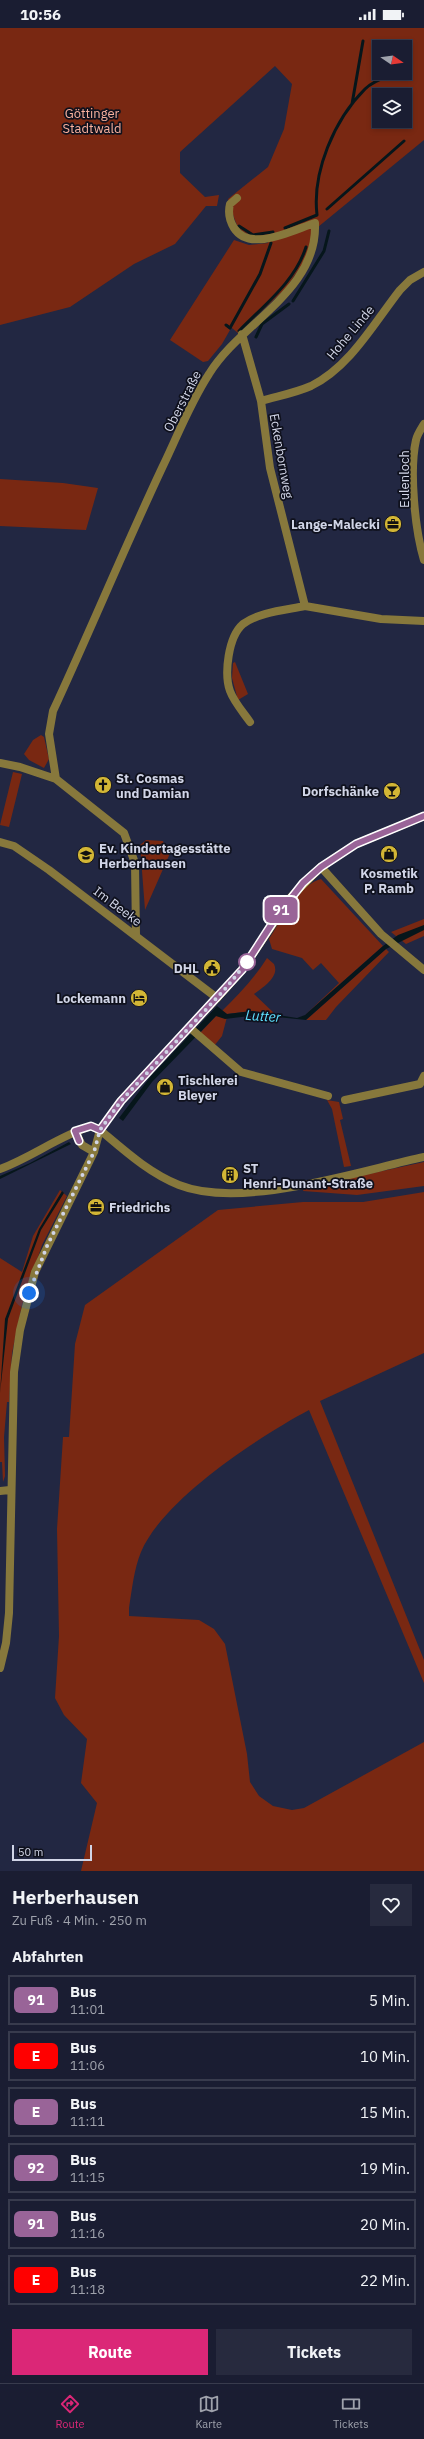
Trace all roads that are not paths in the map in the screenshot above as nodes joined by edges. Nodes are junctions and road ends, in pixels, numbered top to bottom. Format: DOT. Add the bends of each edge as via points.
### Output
graph roads {
  1 [pos="237,198"];
  2 [pos="424,272"];
  3 [pos="242,334"];
  4 [pos="261,401"];
  5 [pos="424,424"];
  6 [pos="424,560"];
  7 [pos="305,606"];
  8 [pos="424,621"];
  9 [pos="250,722"];
  10 [pos="0,763"];
  11 [pos="56,779"];
  12 [pos="424,816"];
  13 [pos="0,842"];
  14 [pos="321,867"];
  15 [pos="136,935"];
  16 [pos="424,970"];
  17 [pos="217,998"];
  18 [pos="193,1032"];
  19 [pos="424,1076"];
  20 [pos="328,1096"];
  21 [pos="345,1100"];
  22 [pos="100,1130"];
  23 [pos="75,1131"];
  24 [pos="94,1152"];
  25 [pos="424,1157"];
  26 [pos="0,1169"];
  27 [pos="10,1490"];
  28 [pos="0,1491"];
  29 [pos="0,1668"];
  1 -- 3 [label="street, Oberstraße" via="230,204 230,220 237,232 246,238 266,239 315,223 316,228 310,259 297,280 290,290"];
  2 -- 4 [label="street, Hohe Linde" via="416,275 400,290 340,366 310,386"];
  3 -- 4 [label="street, Eckenbornweg"];
  3 -- 11 [label="street, Oberstraße" via="220,357 196,396 49,724"];
  4 -- 7 [label="street, Eckenbornweg" via="270,468"];
  5 -- 6 [label="street, Eulenloch" via="416,440 413,480"];
  7 -- 8 [label="street" via="381,619"];
  7 -- 9 [label="street" via="248,621 234,638 228,667 228,683 234,699"];
  10 -- 11 [label="street"];
  11 -- 15 [label="street" via="116,825 129,841 134,863"];
  12 -- 14 [label="street" via="356,844"];
  13 -- 15 [label="street, Im Beeke" via="14,846"];
  14 -- 16 [label="street" via="381,934"];
  14 -- 17 [label="street" via="290,897 242,970"];
  15 -- 17 [label="street, Im Beeke"];
  17 -- 18 [label="street"];
  18 -- 20 [label="street" via="241,1072"];
  18 -- 22 [label="street" via="121,1101"];
  19 -- 21 [label="street" via="420,1084"];
  22 -- 23 [label="street" via="91,1126"];
  22 -- 24 [label="street"];
  22 -- 25 [label="street" via="160,1176 186,1187 212,1193 302,1184"];
  23 -- 24 [label="street" via="82,1145"];
  23 -- 26 [label="street"];
  24 -- 27 [label="street" via="36,1272 23,1316 14,1372"];
  27 -- 28 [label="street"];
  27 -- 29 [label="street" via="8,1628"];
}
